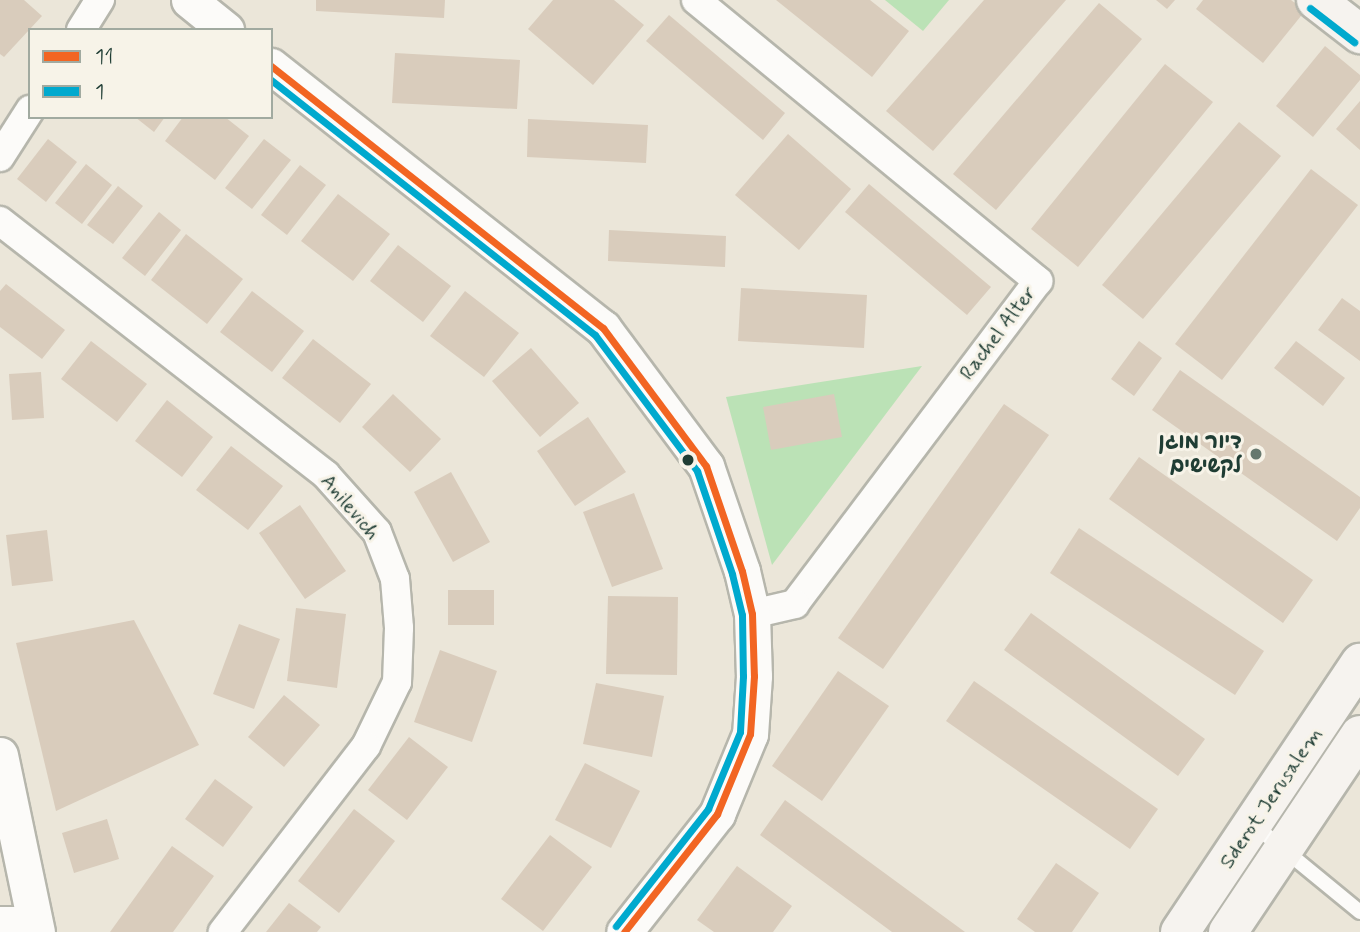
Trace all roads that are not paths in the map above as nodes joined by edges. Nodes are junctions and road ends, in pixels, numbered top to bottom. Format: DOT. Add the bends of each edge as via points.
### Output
graph roads {
  1 [pos="100,0"];
  2 [pos="189,0"];
  3 [pos="696,0"];
  4 [pos="1316,0"];
  5 [pos="82,28"];
  6 [pos="224,28"];
  7 [pos="1360,34"];
  8 [pos="273,68"];
  9 [pos="28,113"];
  10 [pos="0,157"];
  11 [pos="0,221"];
  12 [pos="752,614"];
  13 [pos="1360,663"];
  14 [pos="1360,735"];
  15 [pos="0,755"];
  16 [pos="1254,825"];
  17 [pos="1286,849"];
  18 [pos="1360,912"];
  19 [pos="24,925"];
  20 [pos="223,932"];
  21 [pos="624,932"];
  22 [pos="1180,932"];
  23 [pos="1228,932"];
  1 -- 5 [label="street"];
  2 -- 6 [label="street"];
  3 -- 12 [label="street, Rachel Alter" via="1038,281 794,604"];
  4 -- 7 [label="main road"];
  8 -- 12 [label="street" via="603,328 706,466 742,570"];
  9 -- 10 [label="street"];
  11 -- 20 [label="street, Anilevich" via="326,475 377,532 395,579 397,682 366,746"];
  12 -- 21 [label="street" via="750,734 717,814"];
  13 -- 16 [label="main road, Sderot Jerusalem"];
  14 -- 17 [label="main road, Sderot Jerusalem"];
  15 -- 19 [label="street"];
  16 -- 17 [label="lane"];
  16 -- 22 [label="main road, Sderot Jerusalem"];
  17 -- 18 [label="lane"];
  17 -- 23 [label="main road, Sderot Jerusalem"];
}
